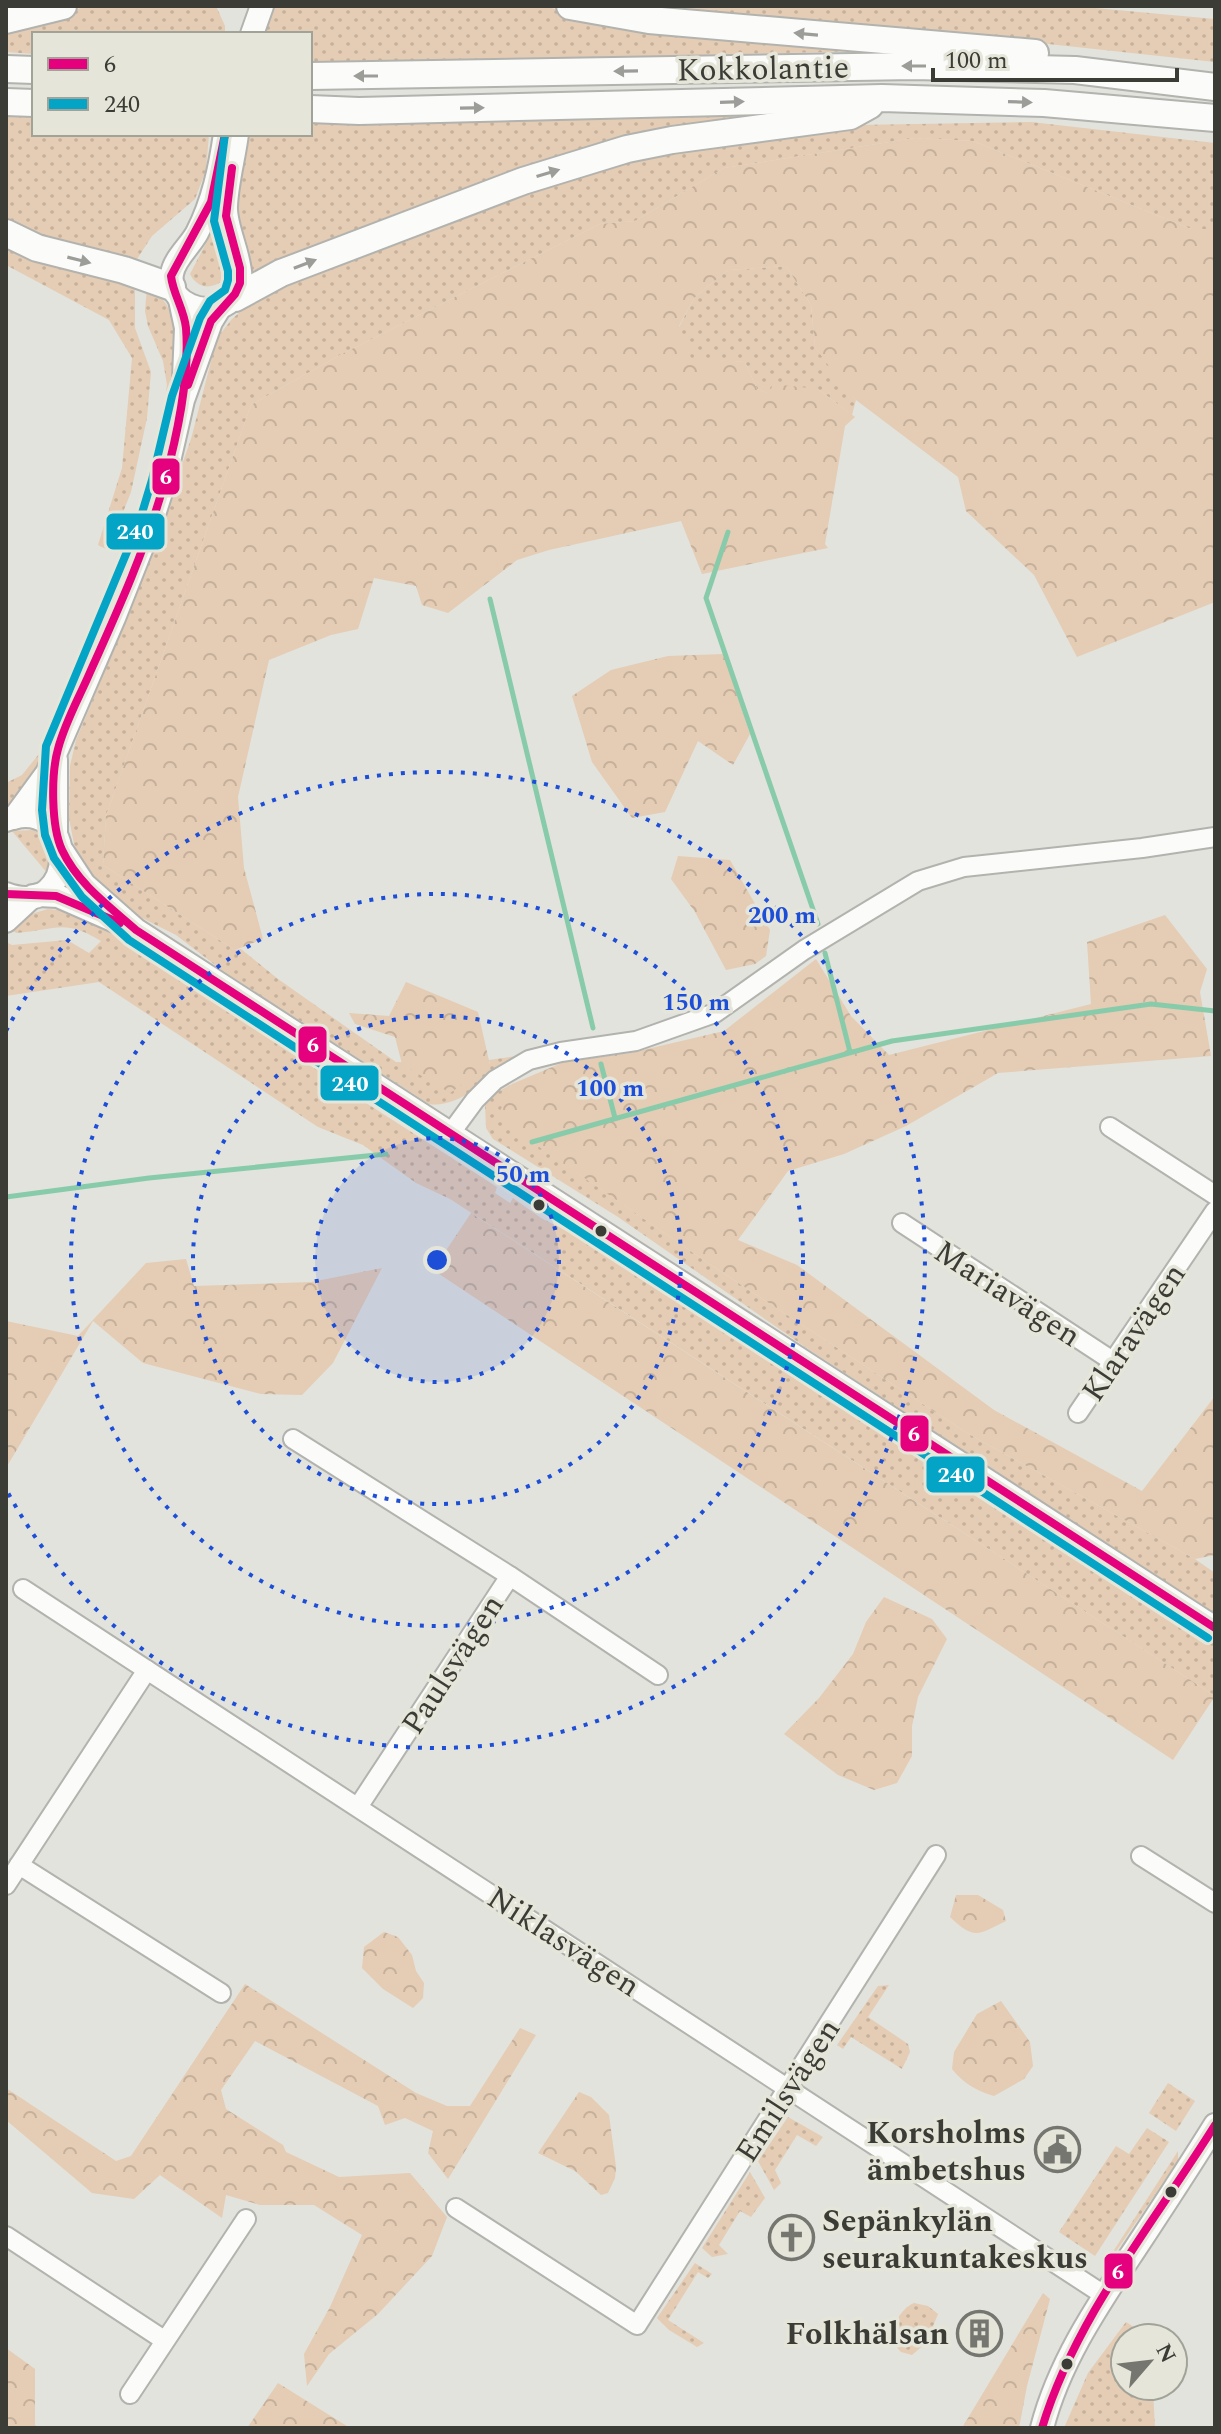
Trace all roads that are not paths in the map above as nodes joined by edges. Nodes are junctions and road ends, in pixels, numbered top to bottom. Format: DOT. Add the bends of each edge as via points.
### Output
graph roads {
  1 [pos="63,6"];
  2 [pos="243,6"];
  3 [pos="262,6"];
  4 [pos="570,6"];
  5 [pos="6,20"];
  6 [pos="242,32"];
  7 [pos="253,32"];
  8 [pos="6,69"];
  9 [pos="32,70"];
  10 [pos="1075,70"];
  11 [pos="312,76"];
  12 [pos="1215,87"];
  13 [pos="882,98"];
  14 [pos="6,102"];
  15 [pos="32,103"];
  16 [pos="312,109"];
  17 [pos="1215,118"];
  18 [pos="225,136"];
  19 [pos="236,136"];
  20 [pos="227,161"];
  21 [pos="6,233"];
  22 [pos="176,293"];
  23 [pos="227,303"];
  24 [pos="183,400"];
  25 [pos="58,747"];
  26 [pos="9,819"];
  27 [pos="1215,837"];
  28 [pos="59,843"];
  29 [pos="6,894"];
  30 [pos="35,895"];
  31 [pos="6,921"];
  32 [pos="136,930"];
  33 [pos="1110,1127"];
  34 [pos="450,1134"];
  35 [pos="1215,1195"];
  36 [pos="1215,1211"];
  37 [pos="902,1223"];
  38 [pos="1114,1362"];
  39 [pos="1078,1413"];
  40 [pos="293,1439"];
  41 [pos="510,1576"];
  42 [pos="23,1589"];
  43 [pos="1215,1628"];
  44 [pos="147,1670"];
  45 [pos="658,1675"];
  46 [pos="358,1807"];
  47 [pos="936,1855"];
  48 [pos="1141,1856"];
  49 [pos="19,1865"];
  50 [pos="6,1885"];
  51 [pos="1215,1903"];
  52 [pos="221,1993"];
  53 [pos="788,2088"];
  54 [pos="1215,2125"];
  55 [pos="456,2208"];
  56 [pos="246,2219"];
  57 [pos="6,2236"];
  58 [pos="1104,2295"];
  59 [pos="164,2340"];
  60 [pos="130,2394"];
  61 [pos="1042,2428"];
  1 -- 5 [label="highway"];
  2 -- 6 [label="main road"];
  3 -- 7 [label="main road"];
  10 -- 4 [label="highway, one-way" via="1041,53 649,20"];
  8 -- 9 [label="highway"];
  10 -- 11 [label="highway, Kokkolantie, one-way" via="914,66"];
  10 -- 12 [label="highway, Kokkolantie"];
  16 -- 13 [label="highway, Kokkolantie, one-way"];
  13 -- 17 [label="highway, Kokkolantie, one-way" via="1044,103"];
  23 -- 13 [label="highway, one-way" via="281,273 538,176 672,140 850,116"];
  14 -- 15 [label="highway"];
  18 -- 20 [label="main road"];
  19 -- 20 [label="main road"];
  20 -- 22 [label="main road" via="190,245 174,267"];
  20 -- 23 [label="main road" via="226,221 240,282"];
  21 -- 22 [label="highway, one-way" via="37,248 124,270"];
  22 -- 23 [label="main road" via="198,309"];
  22 -- 24 [label="main road" via="186,328"];
  23 -- 24 [label="main road" via="211,322"];
  24 -- 25 [label="main road" via="150,527"];
  25 -- 26 [label="main road" via="47,773"];
  25 -- 28 [label="main road" via="54,772"];
  26 -- 28 [label="main road" via="38,819"];
  27 -- 34 [label="street" via="964,867 918,881 804,950 715,1013 636,1041 529,1060 495,1080"];
  28 -- 30 [label="main road" via="63,861 57,878"];
  28 -- 32 [label="main road" via="84,884"];
  29 -- 30 [label="main road"];
  30 -- 31 [label="main road"];
  30 -- 32 [label="main road" via="58,896"];
  32 -- 34 [label="main road"];
  33 -- 35 [label="street"];
  34 -- 43 [label="main road"];
  36 -- 38 [label="street, Klaravägen"];
  37 -- 38 [label="street, Mariavägen"];
  38 -- 39 [label="street, Klaravägen"];
  40 -- 41 [label="street, Paulsvägen"];
  41 -- 45 [label="street"];
  41 -- 46 [label="street, Paulsvägen"];
  42 -- 44 [label="street, Niklasvägen"];
  44 -- 46 [label="street, Niklasvägen"];
  44 -- 49 [label="street"];
  46 -- 53 [label="street, Niklasvägen"];
  47 -- 53 [label="street, Emilsvägen"];
  48 -- 51 [label="street"];
  49 -- 50 [label="street"];
  49 -- 52 [label="street"];
  53 -- 55 [label="street, Emilsvägen" via="637,2325"];
  53 -- 58 [label="street, Niklasvägen"];
  54 -- 58 [label="main road"];
  56 -- 59 [label="street"];
  57 -- 59 [label="street"];
  58 -- 61 [label="main road" via="1066,2363"];
  59 -- 60 [label="street"];
}
